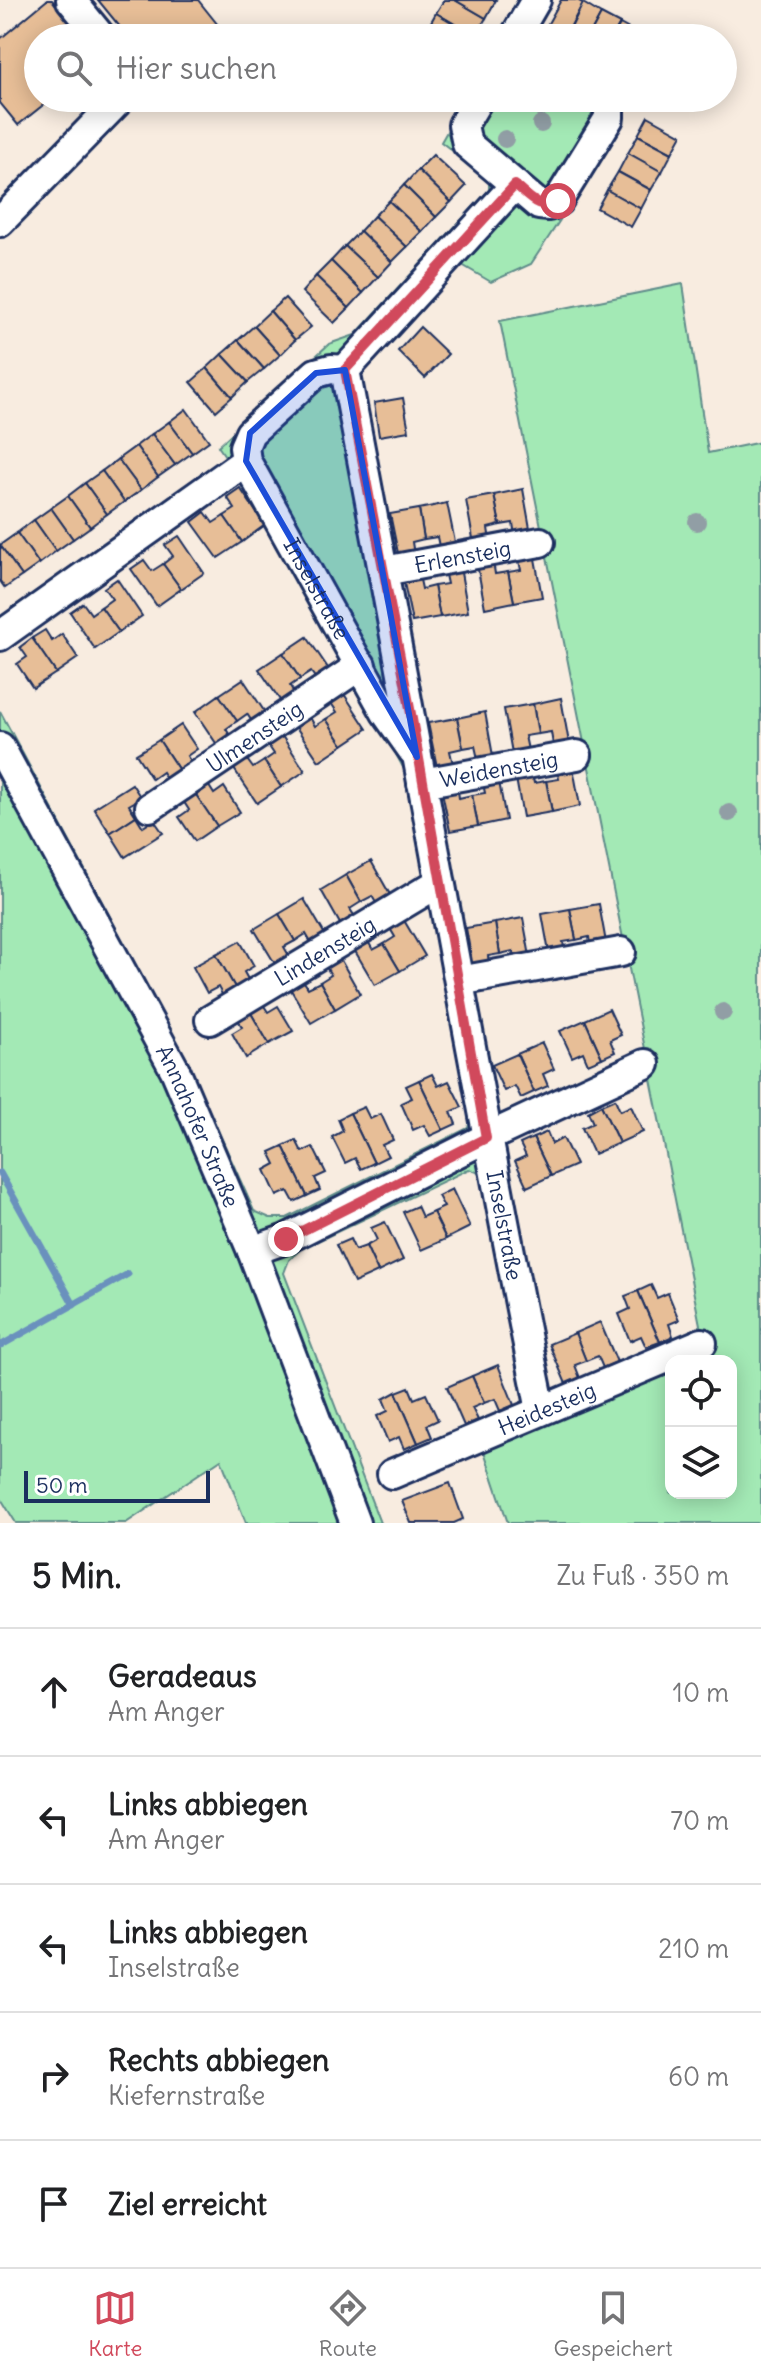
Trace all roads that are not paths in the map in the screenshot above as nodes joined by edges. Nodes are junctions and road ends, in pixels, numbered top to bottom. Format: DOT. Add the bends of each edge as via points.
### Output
graph roads {
  1 [pos="71,0"];
  2 [pos="536,0"];
  3 [pos="91,24"];
  4 [pos="522,24"];
  5 [pos="107,112"];
  6 [pos="471,112"];
  7 [pos="609,112"];
  8 [pos="515,185"];
  9 [pos="0,222"];
  10 [pos="345,370"];
  11 [pos="246,461"];
  12 [pos="540,542"];
  13 [pos="384,571"];
  14 [pos="0,636"];
  15 [pos="361,665"];
  16 [pos="0,747"];
  17 [pos="577,755"];
  18 [pos="419,770"];
  19 [pos="150,807"];
  20 [pos="440,882"];
  21 [pos="621,952"];
  22 [pos="459,981"];
  23 [pos="210,1020"];
  24 [pos="645,1064"];
  25 [pos="486,1138"];
  26 [pos="252,1251"];
  27 [pos="702,1343"];
  28 [pos="541,1410"];
  29 [pos="392,1474"];
  30 [pos="355,1523"];
  1 -- 3 [label="street"];
  2 -- 4 [label="street"];
  5 -- 9 [label="street"];
  6 -- 8 [label="street" via="463,125 467,144"];
  7 -- 8 [label="street" via="558,201 539,205"];
  8 -- 10 [label="street"];
  10 -- 11 [label="street" via="316,373 250,433"];
  10 -- 13 [label="street, Inselstraße"];
  11 -- 14 [label="street"];
  11 -- 15 [label="street, Inselstraße"];
  12 -- 13 [label="street, Erlensteig"];
  13 -- 18 [label="street, Inselstraße"];
  15 -- 18 [label="street, Inselstraße"];
  15 -- 19 [label="street, Ulmensteig"];
  16 -- 26 [label="street, Annahofer Straße" via="175,1070"];
  17 -- 18 [label="street, Weidensteig"];
  18 -- 20 [label="street, Inselstraße"];
  20 -- 22 [label="street, Inselstraße"];
  20 -- 23 [label="street, Lindensteig"];
  21 -- 22 [label="street"];
  22 -- 25 [label="street, Inselstraße"];
  24 -- 25 [label="street"];
  25 -- 26 [label="street"];
  25 -- 28 [label="street, Inselstraße"];
  26 -- 30 [label="street, Annahofer Straße"];
  27 -- 28 [label="street, Heidesteig"];
  28 -- 29 [label="street, Heidesteig"];
}
